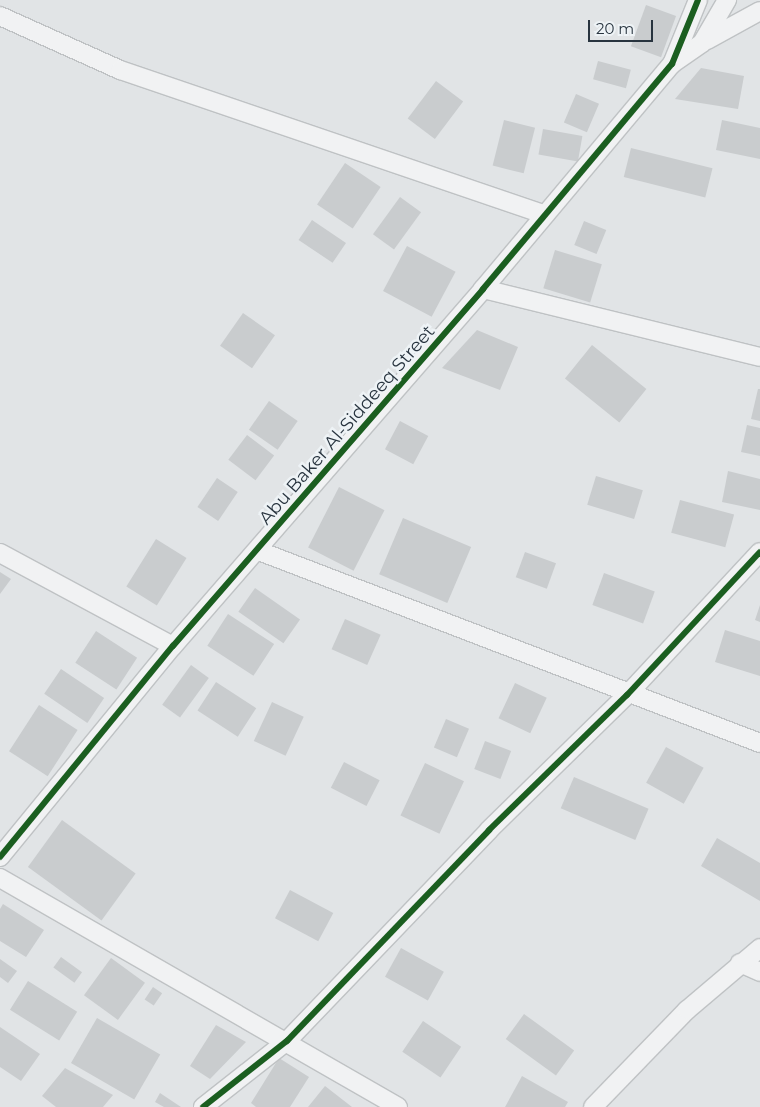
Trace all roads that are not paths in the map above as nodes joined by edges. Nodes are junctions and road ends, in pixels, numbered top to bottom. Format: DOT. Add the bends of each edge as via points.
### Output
graph roads {
  1 [pos="698,0"];
  2 [pos="727,0"];
  3 [pos="760,11"];
  4 [pos="0,16"];
  5 [pos="702,43"];
  6 [pos="672,64"];
  7 [pos="544,214"];
  8 [pos="483,289"];
  9 [pos="760,357"];
  10 [pos="258,551"];
  11 [pos="760,552"];
  12 [pos="0,553"];
  13 [pos="173,646"];
  14 [pos="627,695"];
  15 [pos="760,743"];
  16 [pos="0,857"];
  17 [pos="0,878"];
  18 [pos="760,948"];
  19 [pos="740,963"];
  20 [pos="760,972"];
  21 [pos="287,1041"];
  22 [pos="203,1107"];
  23 [pos="398,1107"];
  24 [pos="593,1107"];
  1 -- 6 [label="street, Abu Baker Al-Siddeeq Street"];
  2 -- 5 [label="street, Abu Baker Al-Siddeeq Street"];
  3 -- 5 [label="street"];
  4 -- 7 [label="street" via="120,70"];
  5 -- 6 [label="street, Abu Baker Al-Siddeeq Street"];
  6 -- 7 [label="street, Abu Baker Al-Siddeeq Street"];
  7 -- 8 [label="street, Abu Baker Al-Siddeeq Street"];
  8 -- 9 [label="street"];
  8 -- 10 [label="street, Abu Baker Al-Siddeeq Street"];
  10 -- 13 [label="street, Abu Baker Al-Siddeeq Street"];
  10 -- 14 [label="street"];
  11 -- 14 [label="street"];
  12 -- 13 [label="street"];
  13 -- 16 [label="street, Abu Baker Al-Siddeeq Street"];
  14 -- 15 [label="street"];
  14 -- 21 [label="street" via="489,830"];
  17 -- 21 [label="street"];
  18 -- 19 [label="street"];
  19 -- 20 [label="street"];
  19 -- 24 [label="street" via="687,1010"];
  21 -- 22 [label="street"];
  21 -- 23 [label="street"];
}
